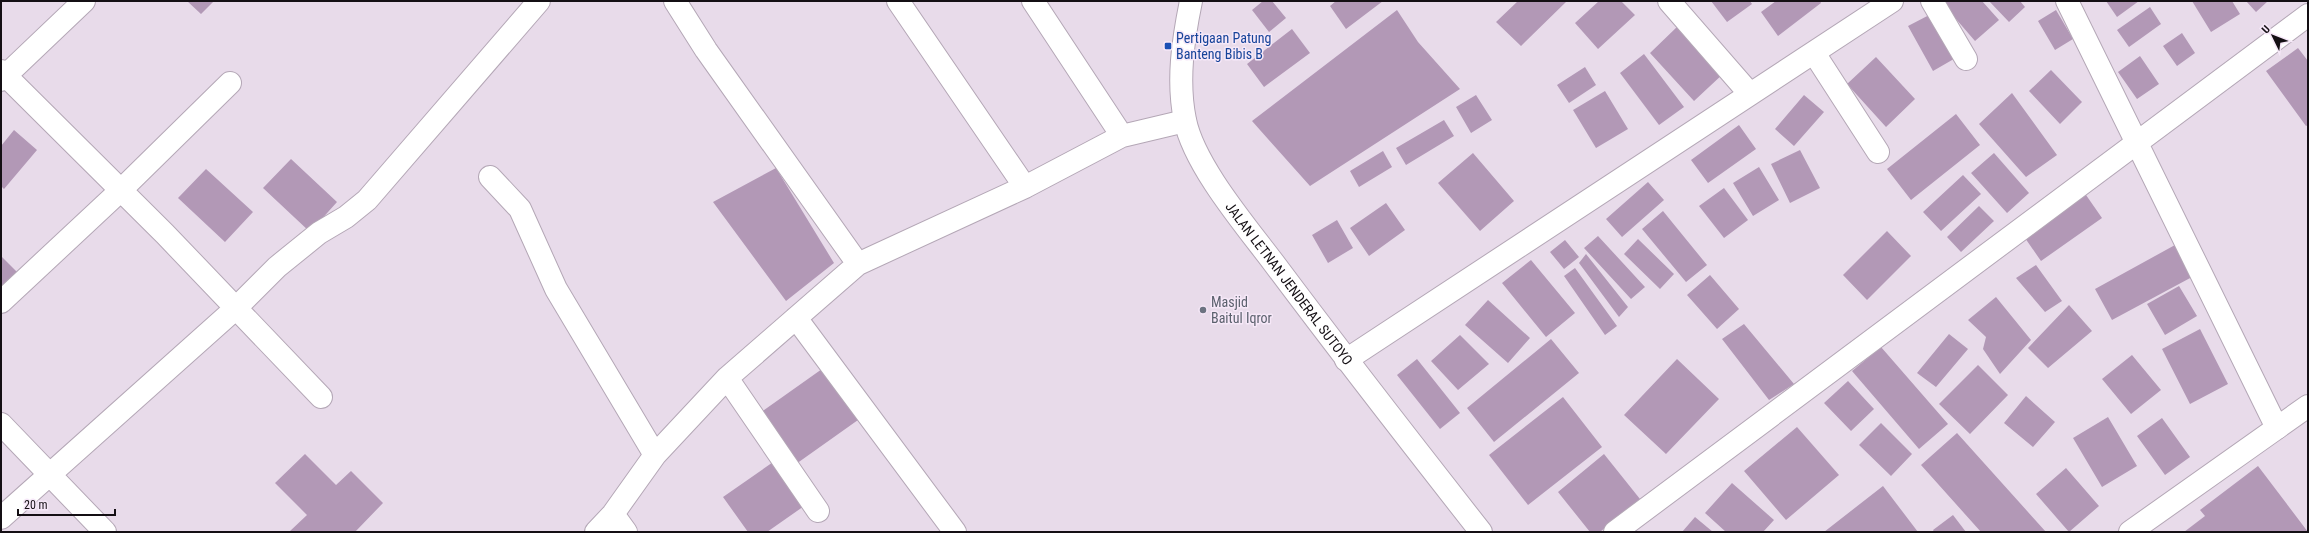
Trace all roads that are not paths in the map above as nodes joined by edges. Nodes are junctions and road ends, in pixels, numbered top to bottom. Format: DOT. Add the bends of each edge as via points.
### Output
graph roads {
  1 [pos="84,1"];
  2 [pos="539,1"];
  3 [pos="675,1"];
  4 [pos="898,1"];
  5 [pos="1033,1"];
  6 [pos="1190,1"];
  7 [pos="1669,1"];
  8 [pos="1892,1"];
  9 [pos="1932,1"];
  10 [pos="2067,1"];
  11 [pos="2308,15"];
  12 [pos="1814,53"];
  13 [pos="1966,59"];
  14 [pos="2,75"];
  15 [pos="230,83"];
  16 [pos="1750,94"];
  17 [pos="1185,121"];
  18 [pos="1122,136"];
  19 [pos="2136,143"];
  20 [pos="1878,152"];
  21 [pos="490,177"];
  22 [pos="1025,186"];
  23 [pos="121,190"];
  24 [pos="858,264"];
  25 [pos="1,302"];
  26 [pos="235,309"];
  27 [pos="796,318"];
  28 [pos="1346,360"];
  29 [pos="727,378"];
  30 [pos="321,397"];
  31 [pos="2308,406"];
  32 [pos="1,424"];
  33 [pos="2277,428"];
  34 [pos="655,455"];
  35 [pos="51,473"];
  36 [pos="818,511"];
  37 [pos="613,514"];
  38 [pos="1,518"];
  39 [pos="105,532"];
  40 [pos="596,532"];
  41 [pos="626,532"];
  42 [pos="955,532"];
  43 [pos="1481,532"];
  44 [pos="1615,532"];
  45 [pos="2130,532"];
  1 -- 14 [label="street"];
  2 -- 26 [label="street" via="367,200 300,247 256,286"];
  3 -- 24 [label="street" via="706,50"];
  4 -- 22 [label="street"];
  5 -- 18 [label="street"];
  6 -- 17 [label="street, JALAN LETNAN JENDERAL SUTOYO" via="1182,44"];
  7 -- 16 [label="street"];
  8 -- 12 [label="street"];
  9 -- 13 [label="street"];
  10 -- 19 [label="street"];
  11 -- 19 [label="street"];
  12 -- 16 [label="street"];
  12 -- 20 [label="street"];
  14 -- 23 [label="street"];
  15 -- 23 [label="street"];
  16 -- 28 [label="street"];
  17 -- 18 [label="street"];
  17 -- 28 [label="street, JALAN LETNAN JENDERAL SUTOYO" via="1202,162 1229,203"];
  18 -- 22 [label="street"];
  19 -- 33 [label="street"];
  19 -- 44 [label="street"];
  21 -- 34 [label="street" via="520,209 556,289"];
  22 -- 24 [label="street"];
  23 -- 25 [label="street"];
  23 -- 26 [label="street"];
  24 -- 27 [label="street"];
  26 -- 30 [label="street"];
  26 -- 35 [label="street"];
  27 -- 29 [label="street"];
  27 -- 42 [label="street"];
  28 -- 43 [label="street, JALAN LETNAN JENDERAL SUTOYO"];
  29 -- 34 [label="street"];
  29 -- 36 [label="street"];
  31 -- 33 [label="street"];
  32 -- 35 [label="street"];
  33 -- 45 [label="street"];
  34 -- 37 [label="street"];
  35 -- 38 [label="street"];
  35 -- 39 [label="street"];
  37 -- 40 [label="street"];
  37 -- 41 [label="street"];
}
